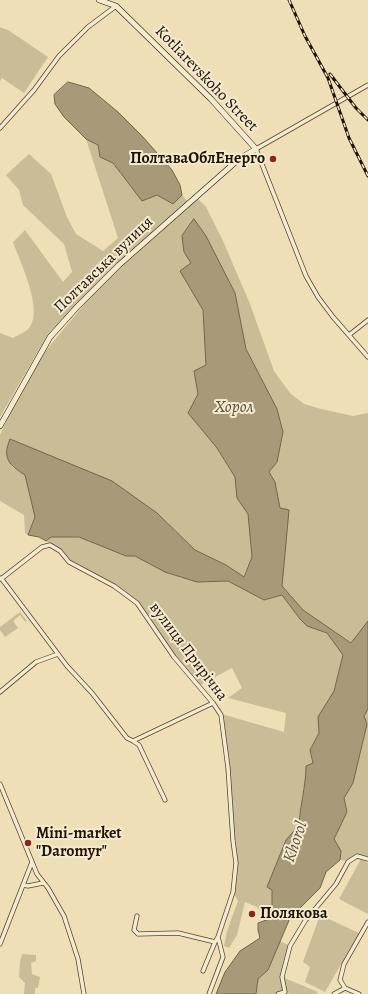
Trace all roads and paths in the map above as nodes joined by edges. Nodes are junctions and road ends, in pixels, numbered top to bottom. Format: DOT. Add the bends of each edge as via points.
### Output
graph roads {
  1 [pos="100,0"];
  2 [pos="116,6"];
  3 [pos="368,85"];
  4 [pos="2,122"];
  5 [pos="0,128"];
  6 [pos="256,149"];
  7 [pos="368,320"];
  8 [pos="349,335"];
  9 [pos="368,357"];
  10 [pos="0,426"];
  11 [pos="1,578"];
  12 [pos="58,654"];
  13 [pos="0,692"];
  14 [pos="213,703"];
  15 [pos="133,741"];
  16 [pos="0,784"];
  17 [pos="165,800"];
  18 [pos="368,859"];
  19 [pos="32,862"];
  20 [pos="43,883"];
  21 [pos="23,885"];
  22 [pos="137,916"];
  23 [pos="368,922"];
  24 [pos="218,937"];
  25 [pos="215,942"];
  26 [pos="0,944"];
  27 [pos="203,971"];
  28 [pos="345,988"];
  29 [pos="286,992"];
  30 [pos="84,994"];
  31 [pos="209,994"];
  32 [pos="278,994"];
  33 [pos="291,994"];
  34 [pos="334,994"];
  35 [pos="358,994"];
  1 -- 2 [label="street, Kotliarevskoho Street"];
  2 -- 4 [label="street" via="88,27 59,56 34,90"];
  2 -- 6 [label="street, Kotliarevskoho Street" via="211,99"];
  3 -- 6 [label="street"];
  4 -- 5 [label="street"];
  6 -- 8 [label="street, Kotliarevskoho Street" via="306,276 321,302"];
  6 -- 10 [label="street, Полтавська вулиця" via="240,159 131,254 77,307 50,337"];
  7 -- 8 [label="street"];
  8 -- 9 [label="street, Kotliarevskoho Street"];
  11 -- 12 [label="street"];
  11 -- 14 [label="street, вулиця Прирічна" via="42,547 50,545 60,551 69,562 114,586 137,603 174,657"];
  12 -- 13 [label="street" via="36,662"];
  12 -- 15 [label="street" via="127,738"];
  14 -- 15 [label="street"];
  14 -- 24 [label="street, вулиця Прирічна" via="221,715 236,863 232,892"];
  15 -- 17 [label="street" via="139,745"];
  16 -- 19 [label="street"];
  18 -- 29 [label="street" via="357,856 348,862 336,884 305,921 290,946 282,977"];
  19 -- 20 [label="street"];
  19 -- 21 [label="street"];
  20 -- 21 [label="street"];
  20 -- 30 [label="street" via="64,916 78,959"];
  21 -- 26 [label="street"];
  22 -- 25 [label="street" via="134,930 138,934 178,933"];
  23 -- 28 [label="street" via="344,964 340,980"];
  24 -- 25 [label="street, вулиця Прирічна"];
  24 -- 31 [label="street" via="223,957"];
  25 -- 27 [label="street, вулиця Прирічна"];
  28 -- 34 [label="street"];
  28 -- 35 [label="street"];
  29 -- 32 [label="street"];
  29 -- 33 [label="street"];
}
